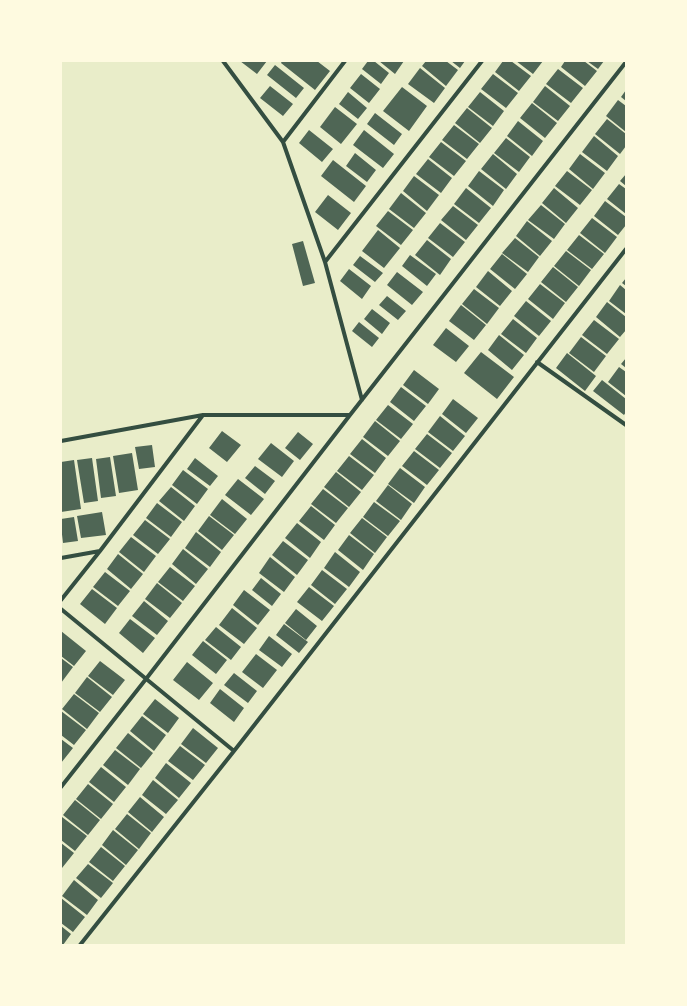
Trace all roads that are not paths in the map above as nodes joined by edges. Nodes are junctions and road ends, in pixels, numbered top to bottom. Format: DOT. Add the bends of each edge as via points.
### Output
graph roads {
  1 [pos="223,61"];
  2 [pos="344,61"];
  3 [pos="482,61"];
  4 [pos="626,62"];
  5 [pos="283,142"];
  6 [pos="626,249"];
  7 [pos="325,262"];
  8 [pos="538,362"];
  9 [pos="362,400"];
  10 [pos="203,415"];
  11 [pos="350,415"];
  12 [pos="626,425"];
  13 [pos="61,441"];
  14 [pos="100,551"];
  15 [pos="61,558"];
  16 [pos="61,600"];
  17 [pos="61,609"];
  18 [pos="146,679"];
  19 [pos="234,751"];
  20 [pos="61,787"];
  21 [pos="80,945"];
  1 -- 5 [label="street"];
  2 -- 5 [label="street"];
  3 -- 7 [label="street"];
  4 -- 9 [label="street"];
  5 -- 7 [label="street"];
  6 -- 8 [label="street"];
  7 -- 9 [label="street"];
  8 -- 12 [label="street"];
  8 -- 19 [label="street"];
  9 -- 11 [label="street"];
  10 -- 11 [label="street"];
  10 -- 13 [label="street"];
  10 -- 14 [label="street"];
  11 -- 18 [label="street"];
  14 -- 15 [label="street"];
  14 -- 16 [label="street"];
  17 -- 18 [label="street"];
  18 -- 19 [label="street"];
  18 -- 20 [label="street"];
  19 -- 21 [label="street"];
}
